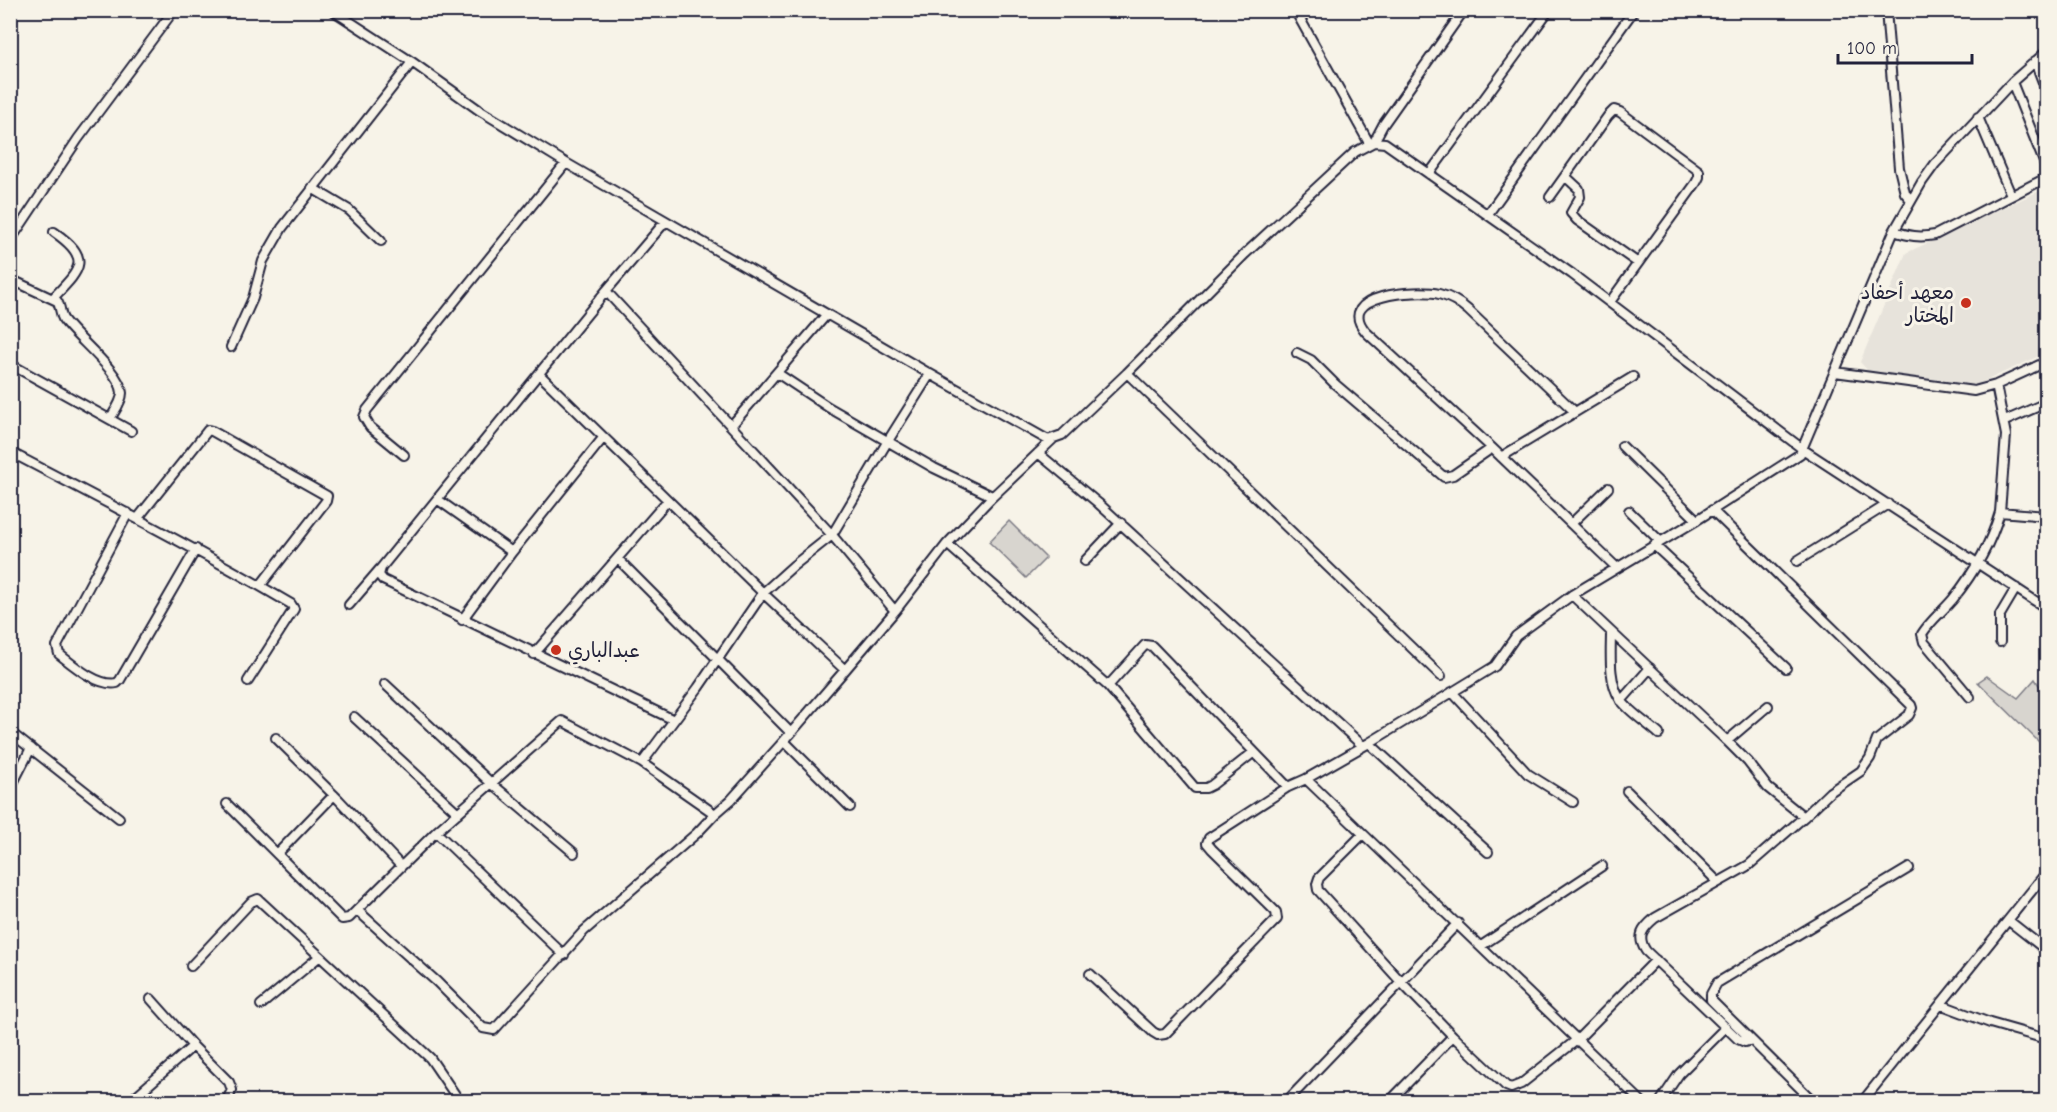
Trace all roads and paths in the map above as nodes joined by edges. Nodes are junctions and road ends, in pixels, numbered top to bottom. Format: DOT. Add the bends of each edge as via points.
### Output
graph roads {
  1 [pos="174,10"];
  2 [pos="332,10"];
  3 [pos="1294,10"];
  4 [pos="1464,10"];
  5 [pos="1549,10"];
  6 [pos="1634,10"];
  7 [pos="1886,10"];
  8 [pos="2046,52"];
  9 [pos="2035,61"];
  10 [pos="412,62"];
  11 [pos="2012,82"];
  12 [pos="2046,90"];
  13 [pos="1978,117"];
  14 [pos="1371,142"];
  15 [pos="566,163"];
  16 [pos="2046,167"];
  17 [pos="1429,174"];
  18 [pos="1565,176"];
  19 [pos="2046,178"];
  20 [pos="312,188"];
  21 [pos="2011,195"];
  22 [pos="1550,196"];
  23 [pos="1911,200"];
  24 [pos="1488,214"];
  25 [pos="665,222"];
  26 [pos="1894,231"];
  27 [pos="54,232"];
  28 [pos="10,241"];
  29 [pos="381,241"];
  30 [pos="1638,263"];
  31 [pos="10,279"];
  32 [pos="606,291"];
  33 [pos="52,298"];
  34 [pos="1610,302"];
  35 [pos="827,314"];
  36 [pos="231,347"];
  37 [pos="1297,353"];
  38 [pos="2046,362"];
  39 [pos="10,364"];
  40 [pos="1835,372"];
  41 [pos="777,373"];
  42 [pos="1127,373"];
  43 [pos="539,374"];
  44 [pos="930,374"];
  45 [pos="1633,377"];
  46 [pos="1996,385"];
  47 [pos="2046,403"];
  48 [pos="1575,412"];
  49 [pos="110,419"];
  50 [pos="2005,421"];
  51 [pos="731,426"];
  52 [pos="131,431"];
  53 [pos="603,438"];
  54 [pos="1053,439"];
  55 [pos="887,441"];
  56 [pos="1622,446"];
  57 [pos="1492,448"];
  58 [pos="1804,450"];
  59 [pos="10,452"];
  60 [pos="1038,453"];
  61 [pos="404,455"];
  62 [pos="1501,457"];
  63 [pos="1608,488"];
  64 [pos="992,496"];
  65 [pos="437,499"];
  66 [pos="668,501"];
  67 [pos="1888,504"];
  68 [pos="1712,510"];
  69 [pos="1629,511"];
  70 [pos="2000,512"];
  71 [pos="128,513"];
  72 [pos="2046,516"];
  73 [pos="138,519"];
  74 [pos="1697,520"];
  75 [pos="1121,523"];
  76 [pos="1571,524"];
  77 [pos="832,535"];
  78 [pos="1657,543"];
  79 [pos="947,544"];
  80 [pos="196,549"];
  81 [pos="512,552"];
  82 [pos="618,559"];
  83 [pos="1085,561"];
  84 [pos="1797,561"];
  85 [pos="1977,562"];
  86 [pos="1616,567"];
  87 [pos="381,568"];
  88 [pos="260,586"];
  89 [pos="2016,588"];
  90 [pos="763,593"];
  91 [pos="1572,595"];
  92 [pos="349,605"];
  93 [pos="2046,608"];
  94 [pos="895,611"];
  95 [pos="462,620"];
  96 [pos="1611,632"];
  97 [pos="2000,642"];
  98 [pos="534,654"];
  99 [pos="718,658"];
  100 [pos="1650,668"];
  101 [pos="1786,668"];
  102 [pos="845,670"];
  103 [pos="1441,676"];
  104 [pos="248,681"];
  105 [pos="385,684"];
  106 [pos="1108,686"];
  107 [pos="1452,692"];
  108 [pos="1970,697"];
  109 [pos="1621,701"];
  110 [pos="1768,706"];
  111 [pos="354,717"];
  112 [pos="674,720"];
  113 [pos="10,732"];
  114 [pos="791,733"];
  115 [pos="1659,734"];
  116 [pos="276,738"];
  117 [pos="784,741"];
  118 [pos="1727,741"];
  119 [pos="1366,744"];
  120 [pos="31,748"];
  121 [pos="1254,752"];
  122 [pos="642,763"];
  123 [pos="1306,779"];
  124 [pos="491,783"];
  125 [pos="1288,787"];
  126 [pos="1627,791"];
  127 [pos="334,795"];
  128 [pos="10,798"];
  129 [pos="1573,802"];
  130 [pos="227,804"];
  131 [pos="850,807"];
  132 [pos="458,813"];
  133 [pos="715,814"];
  134 [pos="1804,817"];
  135 [pos="119,818"];
  136 [pos="436,832"];
  137 [pos="1363,834"];
  138 [pos="1488,852"];
  139 [pos="574,853"];
  140 [pos="277,854"];
  141 [pos="401,866"];
  142 [pos="1602,866"];
  143 [pos="1909,868"];
  144 [pos="2046,873"];
  145 [pos="1718,882"];
  146 [pos="357,910"];
  147 [pos="2009,921"];
  148 [pos="1458,923"];
  149 [pos="1481,946"];
  150 [pos="2046,950"];
  151 [pos="564,955"];
  152 [pos="320,956"];
  153 [pos="1656,960"];
  154 [pos="191,966"];
  155 [pos="1090,974"];
  156 [pos="1402,983"];
  157 [pos="151,999"];
  158 [pos="261,1005"];
  159 [pos="1942,1005"];
  160 [pos="1726,1027"];
  161 [pos="1453,1036"];
  162 [pos="2046,1039"];
  163 [pos="1578,1040"];
  164 [pos="1750,1040"];
  165 [pos="193,1046"];
  166 [pos="129,1101"];
  167 [pos="226,1101"];
  168 [pos="460,1101"];
  169 [pos="1286,1101"];
  170 [pos="1389,1101"];
  171 [pos="1642,1101"];
  172 [pos="1660,1101"];
  173 [pos="1814,1101"];
  174 [pos="1862,1101"];
  1 -- 28 [label="street" via="78,139"];
  2 -- 10 [label="street"];
  3 -- 14 [label="street"];
  4 -- 14 [label="street"];
  5 -- 17 [label="street"];
  6 -- 24 [label="street"];
  7 -- 23 [label="street" via="1899,168 1905,194"];
  8 -- 9 [label="street"];
  9 -- 11 [label="street"];
  9 -- 12 [label="street"];
  10 -- 15 [label="street" via="479,110"];
  10 -- 20 [label="street"];
  11 -- 13 [label="street"];
  11 -- 16 [label="street"];
  13 -- 21 [label="street"];
  13 -- 23 [label="street" via="1928,172"];
  14 -- 17 [label="street" via="1385,143"];
  14 -- 42 [label="street" via="1355,152 1245,254"];
  15 -- 25 [label="street"];
  15 -- 61 [label="street" via="367,410 364,417 370,427"];
  17 -- 24 [label="street"];
  18 -- 22 [label="street"];
  18 -- 30 [label="street" via="1579,189 1580,197 1571,213"];
  18 -- 30 [label="street" via="1614,110 1699,171 1696,183"];
  19 -- 21 [label="street"];
  20 -- 29 [label="street" via="349,210"];
  20 -- 36 [label="street" via="263,261 253,298"];
  21 -- 26 [label="street" via="1935,235 1909,237"];
  23 -- 26 [label="street"];
  24 -- 34 [label="street"];
  25 -- 32 [label="street"];
  25 -- 35 [label="street"];
  26 -- 40 [label="street"];
  27 -- 33 [label="street" via="66,240 79,260 75,276"];
  30 -- 34 [label="street"];
  31 -- 33 [label="street"];
  32 -- 43 [label="street"];
  32 -- 51 [label="street"];
  33 -- 49 [label="street" via="60,305 62,318 120,385 120,401"];
  34 -- 58 [label="street"];
  35 -- 41 [label="street"];
  35 -- 44 [label="street"];
  37 -- 57 [label="street" via="1311,360 1444,477"];
  38 -- 46 [label="street"];
  39 -- 49 [label="street"];
  40 -- 46 [label="street" via="1966,392"];
  40 -- 58 [label="street"];
  41 -- 51 [label="street"];
  41 -- 55 [label="street"];
  42 -- 54 [label="street" via="1062,435"];
  42 -- 103 [label="street"];
  43 -- 53 [label="street"];
  43 -- 65 [label="street"];
  44 -- 54 [label="street" via="1048,440"];
  44 -- 55 [label="street"];
  45 -- 48 [label="street"];
  46 -- 50 [label="street"];
  47 -- 50 [label="street"];
  48 -- 57 [label="street" via="1454,299 1413,291 1368,302 1360,311 1360,326"];
  48 -- 62 [label="street"];
  49 -- 52 [label="street"];
  50 -- 70 [label="street"];
  51 -- 77 [label="street"];
  53 -- 66 [label="street"];
  53 -- 81 [label="street"];
  54 -- 60 [label="street"];
  55 -- 64 [label="street"];
  55 -- 77 [label="street"];
  56 -- 74 [label="street"];
  57 -- 62 [label="street"];
  58 -- 67 [label="street"];
  58 -- 68 [label="street"];
  59 -- 71 [label="street"];
  60 -- 64 [label="street"];
  60 -- 75 [label="street"];
  62 -- 76 [label="street"];
  63 -- 76 [label="street"];
  64 -- 79 [label="street"];
  65 -- 81 [label="street"];
  65 -- 87 [label="street"];
  66 -- 82 [label="street"];
  66 -- 90 [label="street"];
  67 -- 84 [label="street"];
  67 -- 85 [label="street"];
  68 -- 74 [label="street"];
  68 -- 134 [label="street" via="1912,708 1909,715 1877,741 1861,771 1830,792"];
  69 -- 78 [label="street"];
  70 -- 72 [label="street"];
  70 -- 85 [label="street"];
  71 -- 73 [label="street"];
  71 -- 80 [label="street" via="57,646 59,654 93,677 109,685 117,683"];
  73 -- 80 [label="street"];
  73 -- 88 [label="street" via="205,431 212,430 327,496"];
  74 -- 78 [label="street"];
  75 -- 83 [label="street"];
  75 -- 119 [label="street"];
  76 -- 86 [label="street"];
  77 -- 90 [label="street"];
  77 -- 94 [label="street"];
  78 -- 86 [label="street"];
  78 -- 101 [label="street"];
  79 -- 94 [label="street"];
  79 -- 106 [label="street"];
  80 -- 88 [label="street"];
  81 -- 95 [label="street"];
  82 -- 98 [label="street"];
  82 -- 99 [label="street"];
  85 -- 89 [label="street"];
  85 -- 108 [label="street" via="1954,598 1922,634 1924,642"];
  86 -- 91 [label="street"];
  87 -- 92 [label="street"];
  87 -- 95 [label="street" via="379,575 383,580"];
  88 -- 104 [label="street" via="294,609"];
  89 -- 93 [label="street"];
  89 -- 97 [label="street" via="2000,615"];
  90 -- 99 [label="street"];
  90 -- 102 [label="street"];
  91 -- 96 [label="street"];
  91 -- 107 [label="street" via="1516,636 1495,666"];
  94 -- 102 [label="street"];
  95 -- 98 [label="street"];
  96 -- 100 [label="street"];
  96 -- 109 [label="street" via="1613,677"];
  98 -- 112 [label="street"];
  99 -- 112 [label="street"];
  99 -- 114 [label="street"];
  100 -- 109 [label="street"];
  100 -- 118 [label="street"];
  102 -- 114 [label="street"];
  105 -- 124 [label="street"];
  106 -- 121 [label="street" via="1195,788 1212,785"];
  106 -- 121 [label="street" via="1145,645 1152,646"];
  107 -- 119 [label="street"];
  107 -- 129 [label="street" via="1528,774"];
  109 -- 115 [label="street"];
  110 -- 118 [label="street"];
  111 -- 132 [label="street"];
  112 -- 122 [label="street"];
  113 -- 120 [label="street"];
  114 -- 117 [label="street"];
  116 -- 127 [label="street"];
  117 -- 131 [label="street"];
  117 -- 133 [label="street"];
  118 -- 134 [label="street" via="1768,788"];
  119 -- 123 [label="street"];
  119 -- 138 [label="street"];
  120 -- 128 [label="street" via="13,783"];
  120 -- 135 [label="street"];
  121 -- 125 [label="street"];
  122 -- 124 [label="street" via="562,721"];
  122 -- 133 [label="street"];
  123 -- 125 [label="street"];
  123 -- 137 [label="street"];
  124 -- 132 [label="street"];
  124 -- 139 [label="street"];
  125 -- 155 [label="street" via="1215,832 1207,843 1276,912 1277,919 1165,1034 1153,1032"];
  126 -- 145 [label="street"];
  127 -- 140 [label="street"];
  127 -- 141 [label="street"];
  130 -- 140 [label="street"];
  132 -- 136 [label="street"];
  133 -- 151 [label="street" via="584,931"];
  134 -- 145 [label="street" via="1749,865"];
  136 -- 141 [label="street"];
  136 -- 151 [label="street"];
  137 -- 148 [label="street"];
  137 -- 156 [label="street" via="1319,878 1318,890"];
  140 -- 146 [label="street" via="342,919"];
  141 -- 146 [label="street"];
  142 -- 149 [label="street"];
  143 -- 164 [label="street" via="1717,983 1711,1000"];
  144 -- 147 [label="street"];
  145 -- 153 [label="street" via="1644,927 1642,944"];
  146 -- 151 [label="street" via="490,1031 498,1028"];
  147 -- 150 [label="street"];
  147 -- 159 [label="street"];
  148 -- 149 [label="street"];
  148 -- 156 [label="street"];
  149 -- 163 [label="street"];
  152 -- 154 [label="street" via="258,899"];
  152 -- 158 [label="street"];
  152 -- 168 [label="street" via="430,1058"];
  153 -- 160 [label="street"];
  153 -- 163 [label="street"];
  156 -- 161 [label="street"];
  156 -- 169 [label="street"];
  157 -- 165 [label="street"];
  159 -- 162 [label="street"];
  159 -- 174 [label="street"];
  160 -- 164 [label="street" via="1741,1042"];
  160 -- 172 [label="street" via="1679,1074"];
  161 -- 163 [label="street" via="1511,1088"];
  161 -- 170 [label="street"];
  163 -- 171 [label="street"];
  164 -- 173 [label="street"];
  165 -- 166 [label="street"];
  165 -- 167 [label="street" via="229,1082 232,1090"];
}
